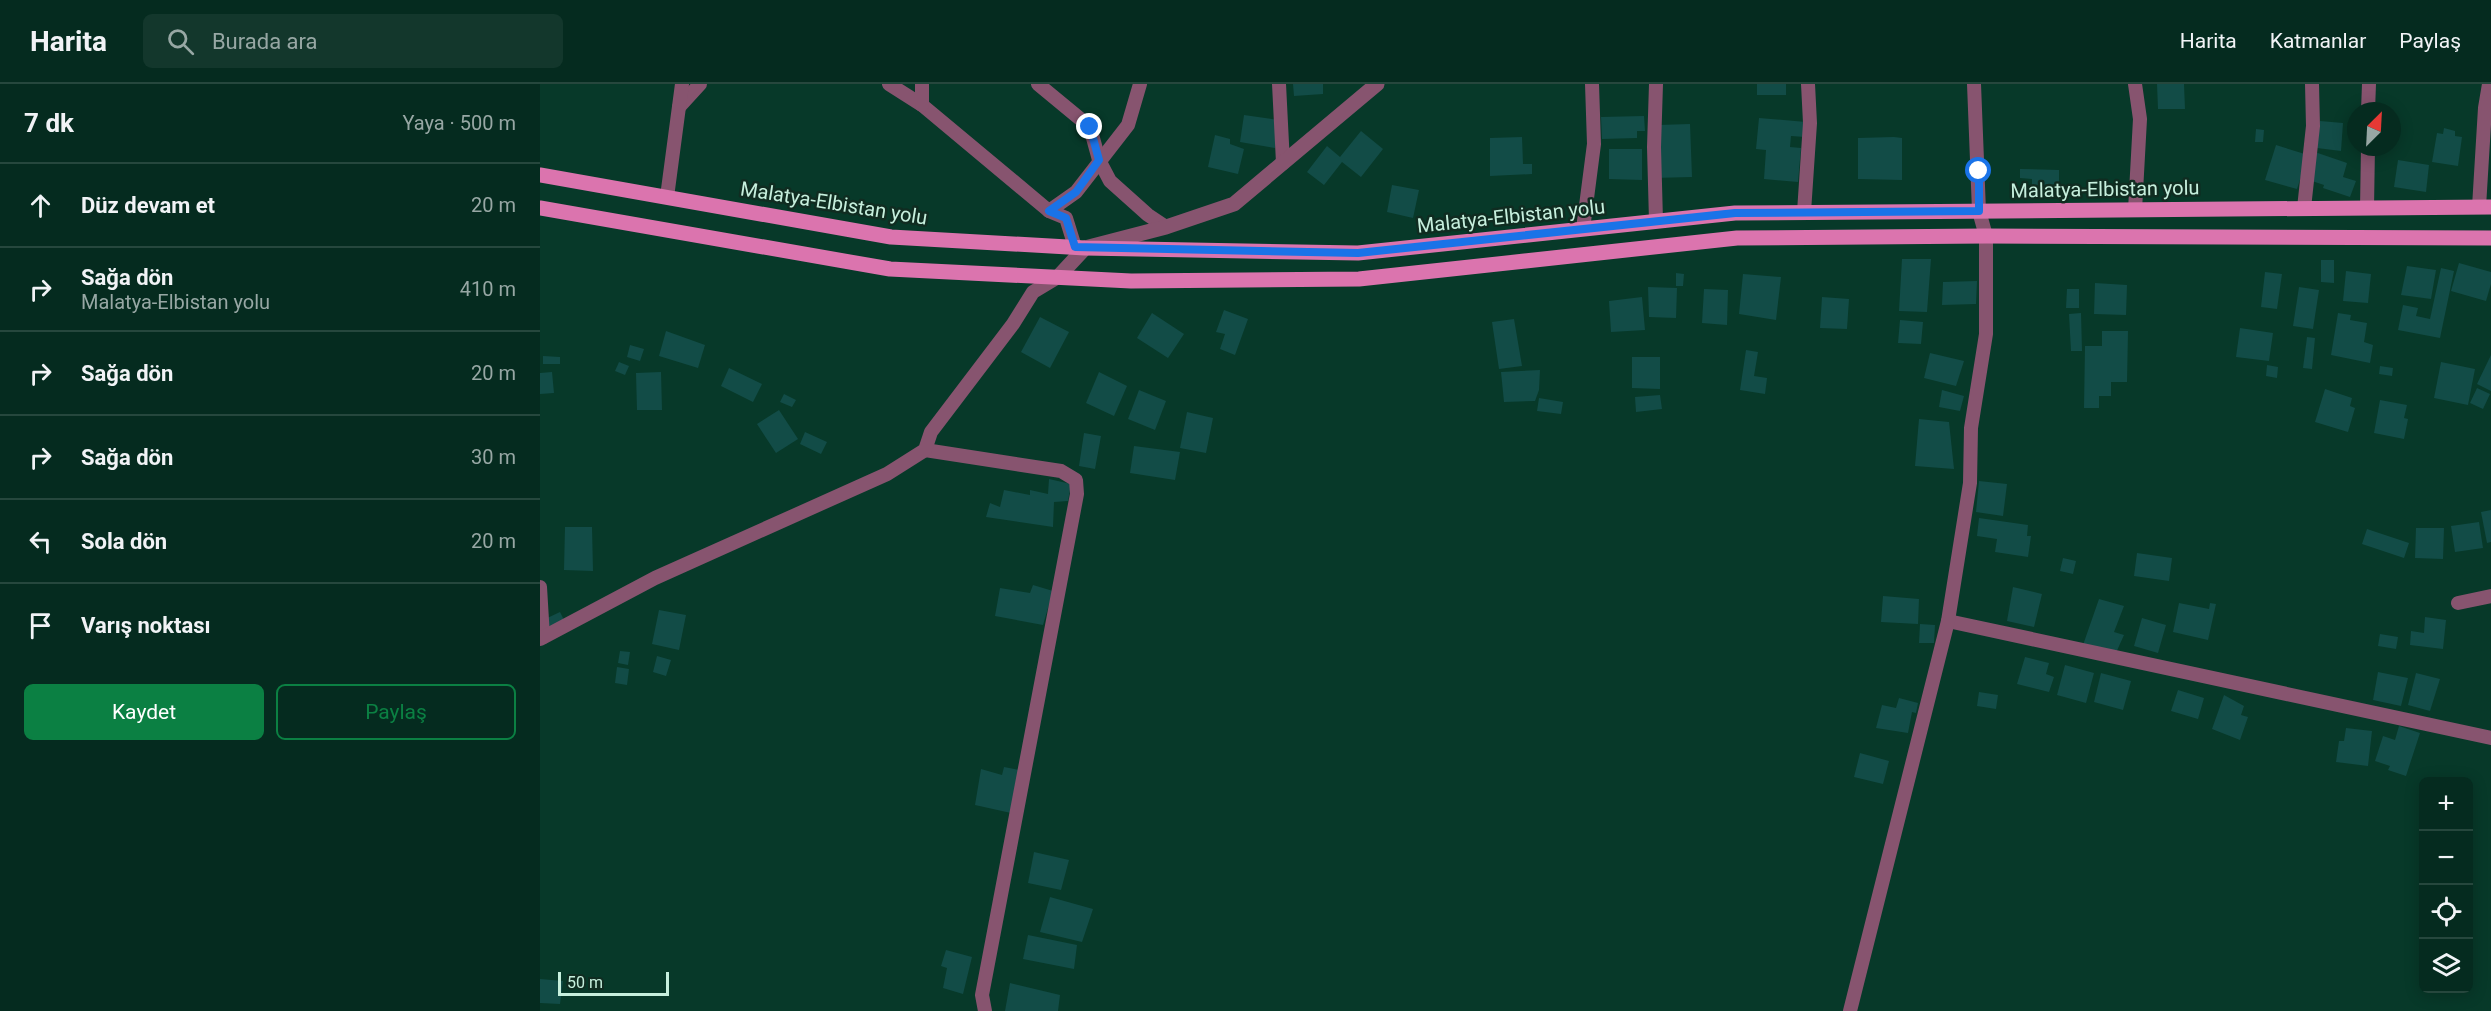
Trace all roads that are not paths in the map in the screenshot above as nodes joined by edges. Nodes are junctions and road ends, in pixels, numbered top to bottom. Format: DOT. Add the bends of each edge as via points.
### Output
graph roads {
  1 [pos="682,84"];
  2 [pos="700,84"];
  3 [pos="889,84"];
  4 [pos="922,84"];
  5 [pos="1038,84"];
  6 [pos="1140,84"];
  7 [pos="1279,84"];
  8 [pos="1592,84"];
  9 [pos="1656,84"];
  10 [pos="1808,84"];
  11 [pos="1974,84"];
  12 [pos="2135,84"];
  13 [pos="2312,84"];
  14 [pos="2369,84"];
  15 [pos="2489,84"];
  16 [pos="1375,85"];
  17 [pos="2368,102"];
  18 [pos="922,105"];
  19 [pos="679,107"];
  20 [pos="2368,156"];
  21 [pos="1099,160"];
  22 [pos="1283,163"];
  23 [pos="540,175"];
  24 [pos="667,197"];
  25 [pos="2485,207"];
  26 [pos="540,208"];
  27 [pos="2304,208"];
  28 [pos="2367,208"];
  29 [pos="2135,210"];
  30 [pos="1049,211"];
  31 [pos="1979,211"];
  32 [pos="1804,212"];
  33 [pos="1656,222"];
  34 [pos="1166,227"];
  35 [pos="1583,229"];
  36 [pos="1986,236"];
  37 [pos="2491,238"];
  38 [pos="1080,248"];
  39 [pos="1058,277"];
  40 [pos="925,450"];
  41 [pos="540,587"];
  42 [pos="2491,596"];
  43 [pos="2458,603"];
  44 [pos="1948,621"];
  45 [pos="542,638"];
  46 [pos="2491,738"];
  47 [pos="985,1011"];
  48 [pos="1850,1011"];
  1 -- 19 [label="street"];
  2 -- 19 [label="street"];
  3 -- 18 [label="street"];
  4 -- 18 [label="street"];
  5 -- 21 [label="street" via="1090,127"];
  6 -- 21 [label="street" via="1128,125"];
  7 -- 22 [label="street"];
  8 -- 35 [label="street" via="1594,144"];
  9 -- 33 [label="street"];
  10 -- 32 [label="street" via="1810,123"];
  11 -- 31 [label="street"];
  12 -- 29 [label="street" via="2140,119"];
  13 -- 27 [label="street" via="2313,126"];
  14 -- 17 [label="street"];
  15 -- 25 [label="street" via="2485,108"];
  16 -- 22 [label="street"];
  18 -- 30 [label="street"];
  19 -- 24 [label="street"];
  20 -- 28 [label="street"];
  21 -- 30 [label="street" via="1076,192"];
  21 -- 34 [label="street" via="1110,181"];
  22 -- 34 [label="street" via="1234,204"];
  23 -- 24 [label="main road, Malatya-Elbistan yolu"];
  24 -- 38 [label="main road, Malatya-Elbistan yolu" via="891,237"];
  25 -- 28 [label="main road, Malatya-Elbistan yolu"];
  26 -- 39 [label="main road" via="890,269"];
  27 -- 28 [label="main road, Malatya-Elbistan yolu"];
  27 -- 29 [label="main road, Malatya-Elbistan yolu"];
  29 -- 31 [label="main road, Malatya-Elbistan yolu"];
  30 -- 38 [label="street" via="1066,218"];
  31 -- 32 [label="main road, Malatya-Elbistan yolu"];
  31 -- 36 [label="street"];
  32 -- 33 [label="main road, Malatya-Elbistan yolu" via="1735,213"];
  33 -- 35 [label="main road, Malatya-Elbistan yolu"];
  34 -- 38 [label="street"];
  35 -- 38 [label="main road, Malatya-Elbistan yolu" via="1358,253"];
  36 -- 37 [label="main road"];
  36 -- 39 [label="main road" via="1737,238 1359,279 1131,281"];
  36 -- 44 [label="street" via="1986,334 1971,428 1970,483"];
  38 -- 39 [label="street"];
  39 -- 40 [label="street" via="1033,292 931,432"];
  40 -- 45 [label="street" via="887,474 655,578"];
  40 -- 47 [label="street" via="1061,471 1076,480 1077,494 982,995"];
  41 -- 45 [label="street"];
  42 -- 43 [label="street"];
  44 -- 46 [label="street"];
  44 -- 48 [label="street"];
}
